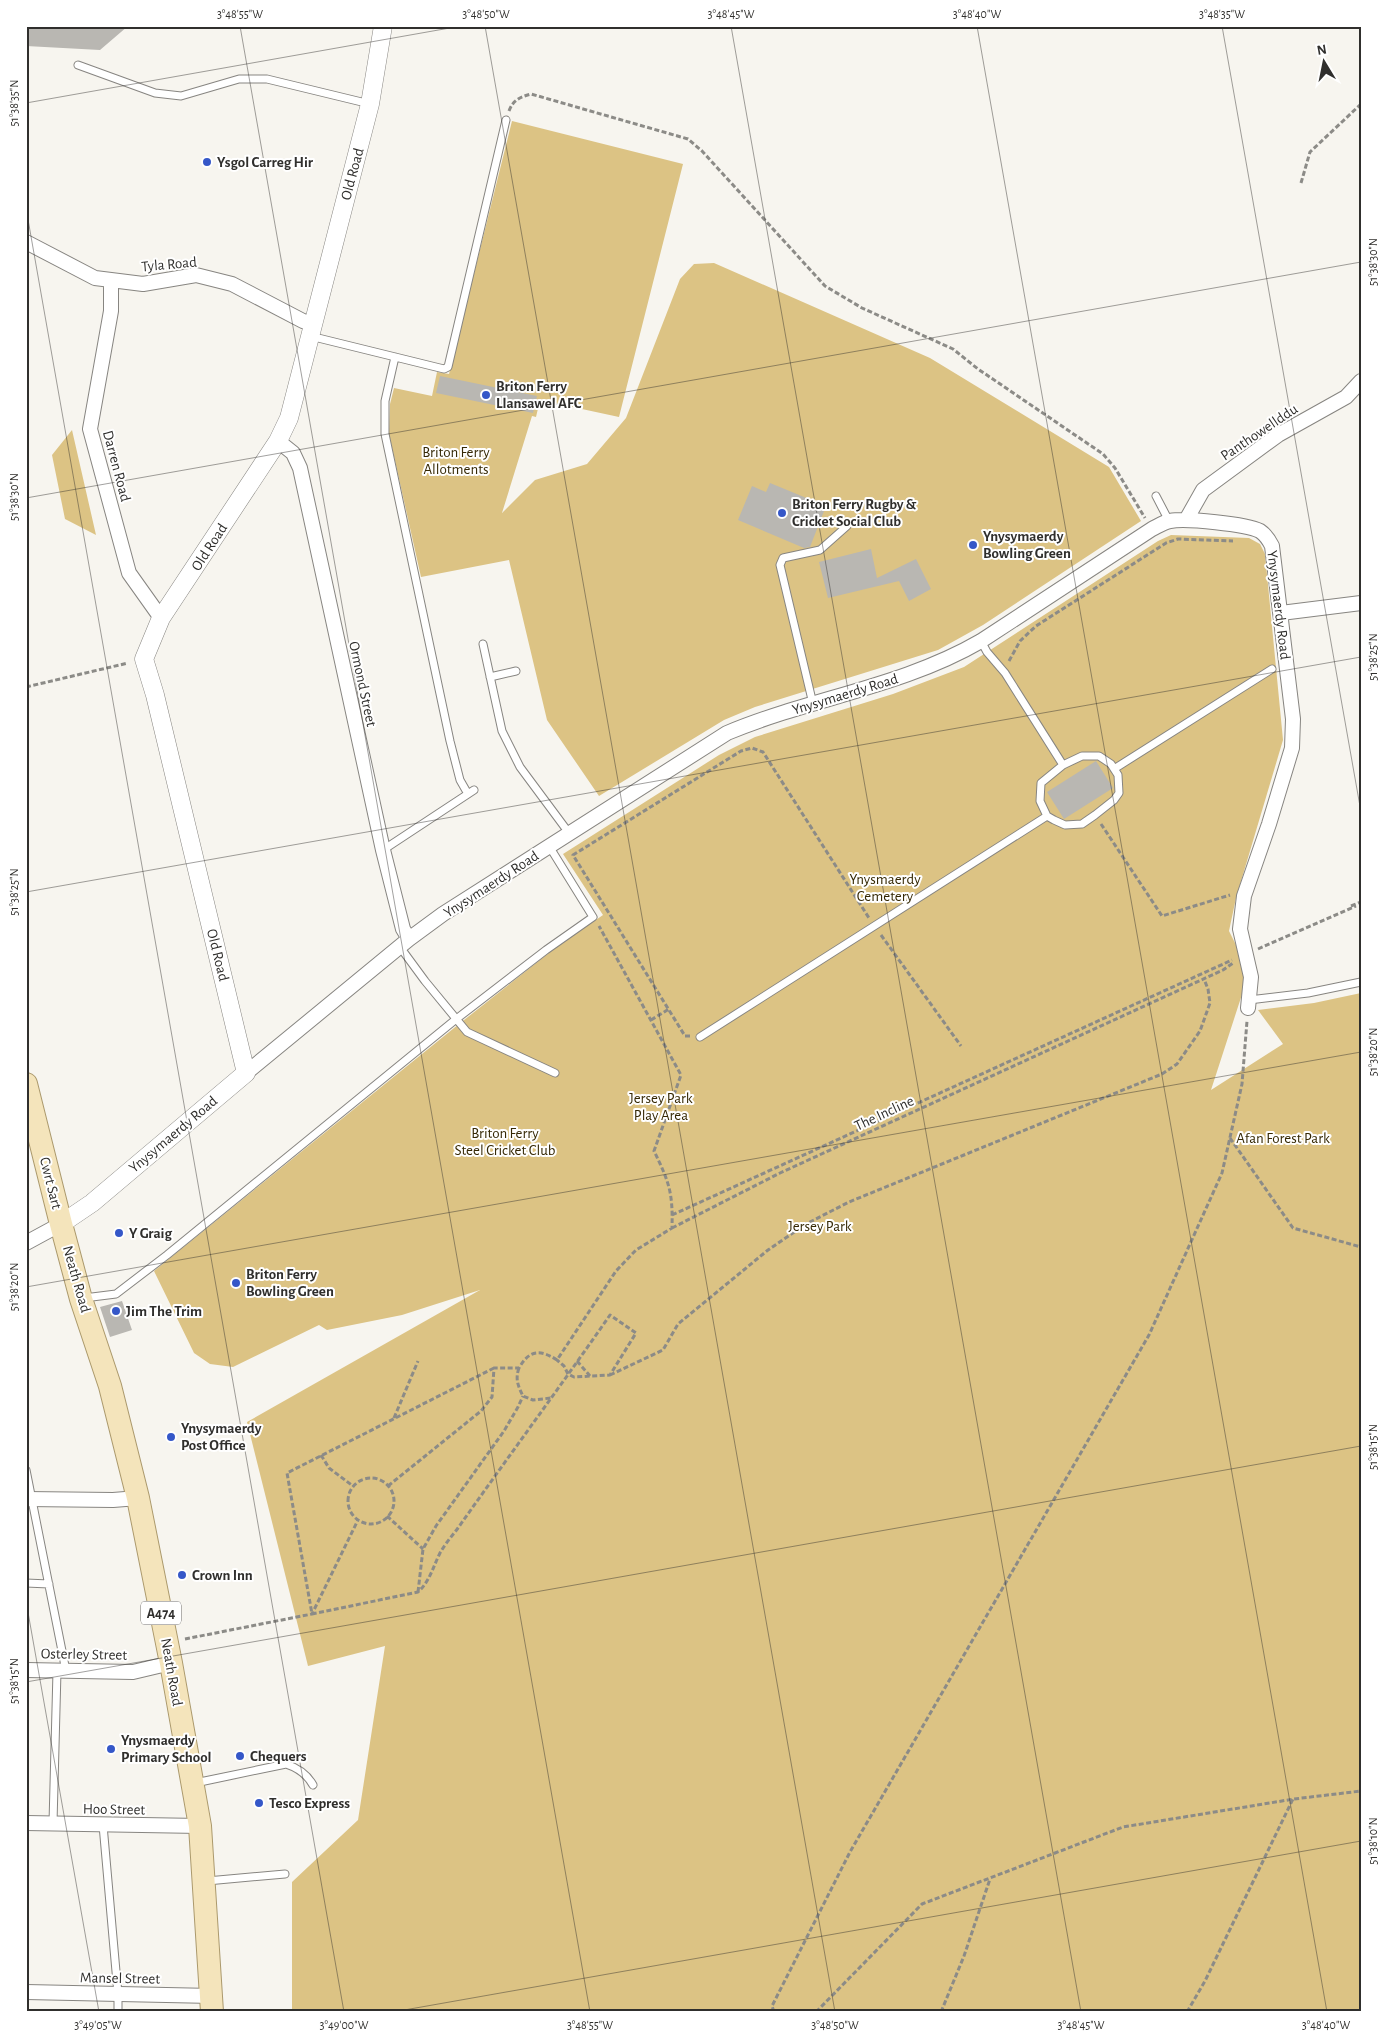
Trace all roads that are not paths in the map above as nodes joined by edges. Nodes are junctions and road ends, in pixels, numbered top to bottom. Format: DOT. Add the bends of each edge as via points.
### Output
graph roads {
  1 [pos="383,26"];
  2 [pos="78,65"];
  3 [pos="370,104"];
  4 [pos="506,120"];
  5 [pos="26,242"];
  6 [pos="111,281"];
  7 [pos="311,330"];
  8 [pos="395,358"];
  9 [pos="1361,381"];
  10 [pos="278,441"];
  11 [pos="1156,496"];
  12 [pos="1186,520"];
  13 [pos="1169,521"];
  14 [pos="847,526"];
  15 [pos="1361,603"];
  16 [pos="1281,613"];
  17 [pos="161,618"];
  18 [pos="981,642"];
  19 [pos="483,644"];
  20 [pos="1272,669"];
  21 [pos="516,671"];
  22 [pos="490,677"];
  23 [pos="813,704"];
  24 [pos="1063,765"];
  25 [pos="1114,770"];
  26 [pos="1047,816"];
  27 [pos="569,833"];
  28 [pos="549,846"];
  29 [pos="383,850"];
  30 [pos="404,943"];
  31 [pos="1361,982"];
  32 [pos="1249,1004"];
  33 [pos="456,1020"];
  34 [pos="700,1037"];
  35 [pos="246,1072"];
  36 [pos="555,1073"];
  37 [pos="26,1084"];
  38 [pos="61,1224"];
  39 [pos="26,1243"];
  40 [pos="81,1299"];
  41 [pos="26,1470"];
  42 [pos="138,1498"];
  43 [pos="29,1499"];
  44 [pos="26,1583"];
  45 [pos="49,1584"];
  46 [pos="169,1653"];
  47 [pos="26,1670"];
  48 [pos="62,1671"];
  49 [pos="192,1784"];
  50 [pos="313,1785"];
  51 [pos="26,1823"];
  52 [pos="54,1823"];
  53 [pos="104,1825"];
  54 [pos="200,1826"];
  55 [pos="285,1874"];
  56 [pos="204,1881"];
  57 [pos="26,1992"];
  58 [pos="118,1994"];
  59 [pos="212,2004"];
  60 [pos="118,2012"];
  1 -- 3 [label="street, Old Road"];
  2 -- 3 [label="lane" via="156,93 181,96 238,79 267,79"];
  3 -- 7 [label="street, Old Road"];
  4 -- 8 [label="lane" via="448,367 444,369"];
  5 -- 6 [label="street, Tyla Road" via="95,278"];
  6 -- 7 [label="street, Tyla Road" via="143,284 196,275 232,284 303,321"];
  6 -- 17 [label="street, Darren Road" via="111,311 90,429 128,573"];
  7 -- 8 [label="lane"];
  7 -- 10 [label="street, Old Road" via="289,418"];
  8 -- 29 [label="lane" via="385,401 385,434 450,741 460,780 471,792"];
  9 -- 12 [label="street, Panthowellddu" via="1346,397 1278,435 1203,490"];
  10 -- 17 [label="street, Old Road"];
  10 -- 29 [label="street, Ormond Street" via="293,453 300,468"];
  11 -- 13 [label="lane"];
  12 -- 13 [label="street, Ynysymaerdy Road"];
  12 -- 16 [label="street, Ynysymaerdy Road" via="1237,526 1259,531 1267,537 1272,546"];
  13 -- 18 [label="street, Ynysymaerdy Road"];
  14 -- 23 [label="lane" via="820,550 783,558 780,565"];
  15 -- 16 [label="street"];
  16 -- 32 [label="street, Ynysymaerdy Road" via="1293,719 1292,748 1244,896 1240,930 1251,978"];
  17 -- 35 [label="street, Old Road" via="144,660"];
  18 -- 23 [label="street, Ynysymaerdy Road" via="953,658 899,678"];
  18 -- 24 [label="lane" via="1005,673"];
  19 -- 22 [label="lane"];
  20 -- 25 [label="lane"];
  21 -- 22 [label="lane"];
  22 -- 27 [label="lane" via="502,731 520,767"];
  23 -- 27 [label="street, Ynysymaerdy Road" via="757,720 727,733"];
  24 -- 25 [label="lane" via="1082,756 1099,756"];
  24 -- 26 [label="lane" via="1041,783 1040,801"];
  25 -- 26 [label="lane" via="1118,775 1119,792 1114,800 1082,824 1065,825"];
  26 -- 34 [label="lane"];
  27 -- 28 [label="street, Ynysymaerdy Road"];
  28 -- 30 [label="street, Ynysymaerdy Road"];
  28 -- 33 [label="lane" via="593,916"];
  29 -- 30 [label="street, Ormond Street"];
  30 -- 33 [label="lane, Ormond Street"];
  30 -- 35 [label="street, Ynysymaerdy Road"];
  31 -- 32 [label="lane"];
  33 -- 36 [label="lane, Ormond Street" via="466,1032"];
  33 -- 40 [label="lane" via="116,1294"];
  35 -- 38 [label="street, Ynysymaerdy Road" via="92,1203"];
  37 -- 38 [label="main road, Cwrt Sart / A474"];
  38 -- 39 [label="street"];
  38 -- 40 [label="main road, Neath Road / A474"];
  40 -- 42 [label="main road, Neath Road / A474" via="110,1386"];
  41 -- 43 [label="lane"];
  42 -- 43 [label="street"];
  42 -- 46 [label="main road, Neath Road / A474"];
  43 -- 45 [label="lane"];
  44 -- 45 [label="lane"];
  45 -- 48 [label="lane"];
  46 -- 48 [label="street, Osterley Street" via="133,1672"];
  46 -- 49 [label="main road, Neath Road / A474"];
  47 -- 48 [label="street, Osterley Street"];
  48 -- 52 [label="lane"];
  49 -- 50 [label="lane" via="286,1764 309,1777"];
  49 -- 54 [label="main road, Neath Road / A474"];
  51 -- 52 [label="street, Hoo Street"];
  52 -- 53 [label="street, Hoo Street"];
  53 -- 54 [label="street, Hoo Street"];
  53 -- 58 [label="lane"];
  54 -- 56 [label="main road, Neath Road / A474"];
  55 -- 56 [label="lane"];
  56 -- 59 [label="main road, Neath Road / A474"];
  57 -- 58 [label="street, Mansel Street"];
  58 -- 59 [label="street, Mansel Street"];
  58 -- 60 [label="lane"];
}
